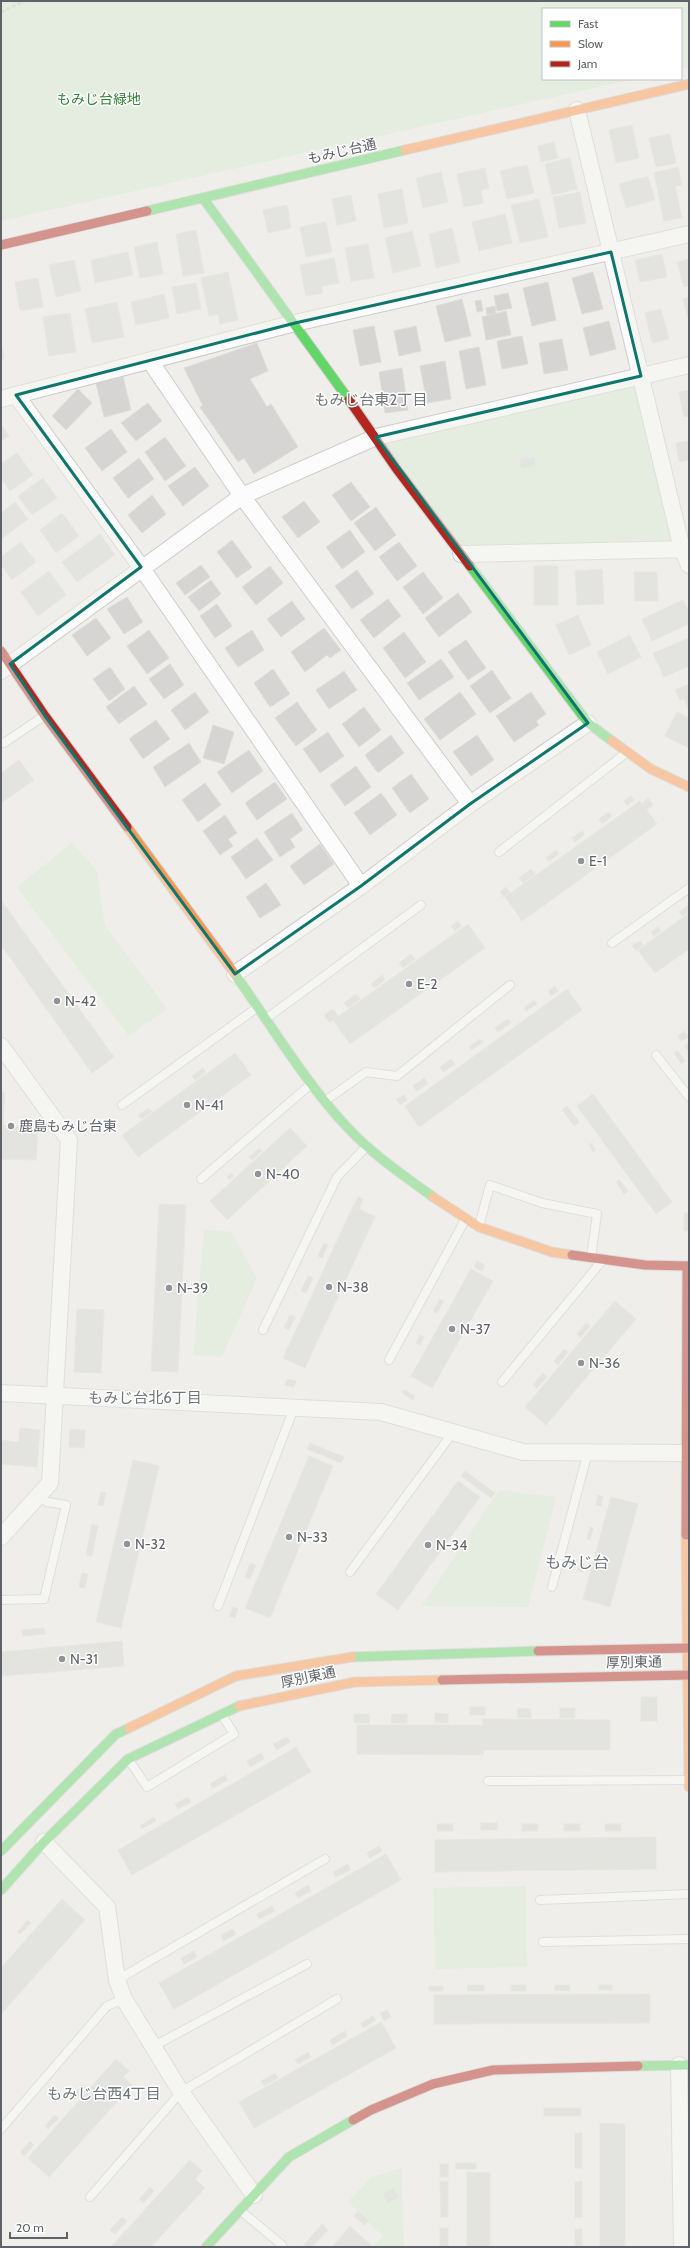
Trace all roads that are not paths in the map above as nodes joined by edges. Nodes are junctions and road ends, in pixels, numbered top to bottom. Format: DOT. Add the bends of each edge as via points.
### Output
graph roads {
  1 [pos="689,84"];
  2 [pos="577,110"];
  3 [pos="203,198"];
  4 [pos="689,234"];
  5 [pos="1,245"];
  6 [pos="611,252"];
  7 [pos="295,323"];
  8 [pos="150,361"];
  9 [pos="689,365"];
  10 [pos="641,376"];
  11 [pos="9,397"];
  12 [pos="376,437"];
  13 [pos="242,496"];
  14 [pos="685,549"];
  15 [pos="462,554"];
  16 [pos="689,565"];
  17 [pos="141,567"];
  18 [pos="1,651"];
  19 [pos="6,668"];
  20 [pos="44,716"];
  21 [pos="588,723"];
  22 [pos="1,742"];
  23 [pos="627,751"];
  24 [pos="689,787"];
  25 [pos="470,804"];
  26 [pos="499,852"];
  27 [pos="361,886"];
  28 [pos="689,888"];
  29 [pos="421,905"];
  30 [pos="612,943"];
  31 [pos="235,974"];
  32 [pos="510,985"];
  33 [pos="258,1007"];
  34 [pos="266,1018"];
  35 [pos="1,1046"];
  36 [pos="656,1055"];
  37 [pos="312,1083"];
  38 [pos="689,1097"];
  39 [pos="325,1101"];
  40 [pos="122,1105"];
  41 [pos="367,1146"];
  42 [pos="201,1179"];
  43 [pos="466,1219"];
  44 [pos="479,1227"];
  45 [pos="590,1257"];
  46 [pos="603,1259"];
  47 [pos="688,1266"];
  48 [pos="263,1330"];
  49 [pos="389,1360"];
  50 [pos="502,1382"];
  51 [pos="1,1393"];
  52 [pos="56,1396"];
  53 [pos="294,1408"];
  54 [pos="454,1431"];
  55 [pos="588,1452"];
  56 [pos="687,1453"];
  57 [pos="39,1495"];
  58 [pos="1,1537"];
  59 [pos="350,1572"];
  60 [pos="552,1588"];
  61 [pos="1,1600"];
  62 [pos="218,1606"];
  63 [pos="688,1648"];
  64 [pos="688,1675"];
  65 [pos="222,1715"];
  66 [pos="128,1759"];
  67 [pos="689,1780"];
  68 [pos="488,1781"];
  69 [pos="689,1787"];
  70 [pos="44,1842"];
  71 [pos="1,1851"];
  72 [pos="325,1859"];
  73 [pos="1,1890"];
  74 [pos="689,1894"];
  75 [pos="540,1900"];
  76 [pos="689,1939"];
  77 [pos="543,1942"];
  78 [pos="307,1964"];
  79 [pos="117,1980"];
  80 [pos="124,1999"];
  81 [pos="337,1999"];
  82 [pos="154,2046"];
  83 [pos="684,2065"];
  84 [pos="181,2092"];
  85 [pos="1,2129"];
  86 [pos="254,2196"];
  87 [pos="90,2197"];
  88 [pos="240,2211"];
  89 [pos="685,2213"];
  90 [pos="282,2245"];
  91 [pos="206,2247"];
  92 [pos="682,2247"];
  1 -- 2 [label="street, もみじ台通"];
  2 -- 3 [label="street, もみじ台通"];
  2 -- 6 [label="street"];
  3 -- 5 [label="street, もみじ台通"];
  3 -- 7 [label="street"];
  4 -- 6 [label="street"];
  6 -- 7 [label="street"];
  6 -- 10 [label="street"];
  7 -- 8 [label="street"];
  7 -- 12 [label="street"];
  8 -- 11 [label="street"];
  8 -- 13 [label="street"];
  9 -- 10 [label="street"];
  10 -- 12 [label="street"];
  10 -- 14 [label="street"];
  11 -- 17 [label="street"];
  12 -- 13 [label="street"];
  12 -- 15 [label="street" via="396,468"];
  13 -- 17 [label="street"];
  13 -- 25 [label="street"];
  14 -- 15 [label="street"];
  14 -- 16 [label="street"];
  15 -- 21 [label="street"];
  17 -- 19 [label="street"];
  17 -- 27 [label="street"];
  18 -- 19 [label="street"];
  19 -- 20 [label="street"];
  20 -- 22 [label="lane" via="4,743"];
  20 -- 31 [label="street"];
  21 -- 23 [label="street"];
  21 -- 25 [label="street"];
  23 -- 24 [label="street" via="651,769"];
  23 -- 26 [label="lane"];
  25 -- 27 [label="street"];
  27 -- 31 [label="street"];
  28 -- 30 [label="lane"];
  29 -- 34 [label="lane"];
  31 -- 33 [label="street"];
  32 -- 39 [label="lane" via="397,1076 366,1072"];
  33 -- 34 [label="street"];
  33 -- 40 [label="lane"];
  34 -- 37 [label="street"];
  35 -- 52 [label="street" via="69,1140"];
  36 -- 38 [label="lane"];
  37 -- 39 [label="street"];
  37 -- 42 [label="lane"];
  39 -- 41 [label="street"];
  41 -- 43 [label="street"];
  41 -- 48 [label="lane" via="337,1177"];
  43 -- 44 [label="street"];
  43 -- 49 [label="lane"];
  44 -- 45 [label="street" via="552,1252"];
  44 -- 45 [label="lane" via="490,1185 542,1203 597,1214"];
  45 -- 46 [label="street"];
  46 -- 47 [label="street" via="645,1265"];
  46 -- 50 [label="lane"];
  47 -- 56 [label="street"];
  51 -- 52 [label="street"];
  52 -- 53 [label="street"];
  52 -- 57 [label="street" via="50,1483"];
  53 -- 54 [label="street" via="381,1412"];
  53 -- 62 [label="lane"];
  54 -- 55 [label="street" via="523,1452"];
  54 -- 59 [label="lane"];
  55 -- 56 [label="street"];
  55 -- 60 [label="lane"];
  56 -- 63 [label="street"];
  57 -- 58 [label="street"];
  57 -- 61 [label="lane" via="47,1502 66,1505 44,1599"];
  63 -- 64 [label="street"];
  63 -- 71 [label="street, 厚別東通" via="362,1655 236,1676 116,1734"];
  64 -- 65 [label="street, 厚別東通" via="355,1682 238,1706"];
  64 -- 67 [label="street"];
  65 -- 66 [label="street, 厚別東通"];
  65 -- 66 [label="lane" via="234,1734 147,1787"];
  66 -- 70 [label="street, 厚別東通"];
  67 -- 68 [label="lane"];
  67 -- 69 [label="street"];
  70 -- 73 [label="street, 厚別東通"];
  70 -- 79 [label="street" via="107,1907"];
  72 -- 79 [label="lane"];
  74 -- 75 [label="lane"];
  76 -- 77 [label="lane"];
  78 -- 82 [label="lane"];
  79 -- 80 [label="street"];
  80 -- 82 [label="street"];
  80 -- 85 [label="lane" via="106,2006"];
  81 -- 84 [label="lane"];
  82 -- 84 [label="street"];
  83 -- 86 [label="street" via="493,2070 433,2084 371,2110 289,2157"];
  83 -- 89 [label="street"];
  84 -- 86 [label="street"];
  84 -- 87 [label="lane"];
  86 -- 88 [label="street"];
  88 -- 90 [label="lane"];
  88 -- 91 [label="street"];
  89 -- 92 [label="street"];
}
